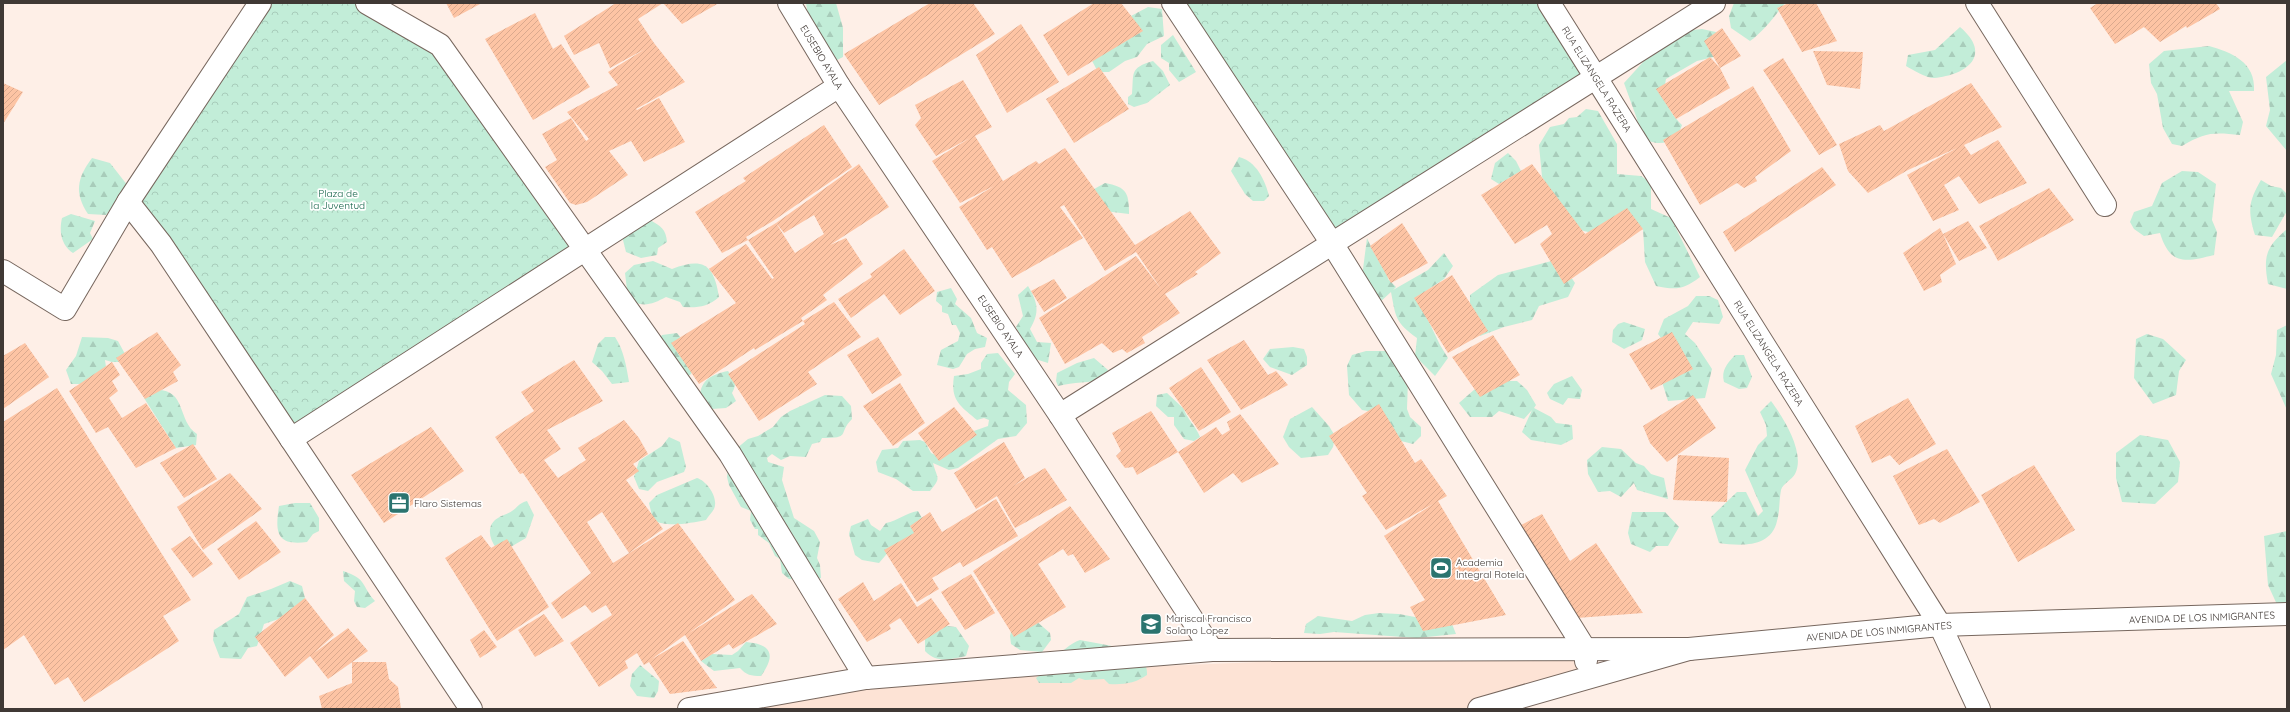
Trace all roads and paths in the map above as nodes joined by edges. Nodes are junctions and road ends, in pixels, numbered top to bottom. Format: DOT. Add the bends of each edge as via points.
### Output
graph roads {
  1 [pos="260,3"];
  2 [pos="367,3"];
  3 [pos="789,3"];
  4 [pos="1173,3"];
  5 [pos="1549,3"];
  6 [pos="1714,3"];
  7 [pos="1977,3"];
  8 [pos="1596,79"];
  9 [pos="839,86"];
  10 [pos="128,202"];
  11 [pos="2105,205"];
  12 [pos="1333,245"];
  13 [pos="585,250"];
  14 [pos="3,271"];
  15 [pos="1060,415"];
  16 [pos="291,439"];
  17 [pos="2287,614"];
  18 [pos="1940,625"];
  19 [pos="1585,649"];
  20 [pos="1689,649"];
  21 [pos="1212,650"];
  22 [pos="866,678"];
  23 [pos="1587,678"];
  24 [pos="471,709"];
  25 [pos="689,709"];
  26 [pos="1479,709"];
  27 [pos="1979,709"];
  1 -- 10 [label="street"];
  2 -- 13 [label="street" via="440,45"];
  3 -- 9 [label="street, EUSEBIO AYALA"];
  4 -- 12 [label="street"];
  5 -- 8 [label="street, RUA ELIZANGELA RAZERA"];
  6 -- 8 [label="street"];
  7 -- 11 [label="street"];
  8 -- 12 [label="street"];
  8 -- 18 [label="street, RUA ELIZANGELA RAZERA"];
  9 -- 13 [label="street"];
  9 -- 15 [label="street, EUSEBIO AYALA"];
  10 -- 14 [label="street" via="65,309"];
  10 -- 16 [label="street" via="161,244"];
  12 -- 15 [label="street"];
  12 -- 19 [label="street"];
  13 -- 16 [label="street"];
  13 -- 22 [label="street" via="730,454"];
  15 -- 21 [label="street, EUSEBIO AYALA"];
  16 -- 24 [label="street"];
  17 -- 18 [label="street, AVENIDA DE LOS INMIGRANTES"];
  18 -- 20 [label="street, AVENIDA DE LOS INMIGRANTES"];
  18 -- 27 [label="street, RUA ELIZANGELA RAZERA"];
  19 -- 20 [label="street"];
  19 -- 21 [label="street"];
  19 -- 23 [label="street"];
  20 -- 23 [label="street, AVENIDA DE LOS INMIGRANTES"];
  21 -- 22 [label="street"];
  22 -- 25 [label="street"];
  23 -- 26 [label="street, AVENIDA DE LOS INMIGRANTES"];
}
